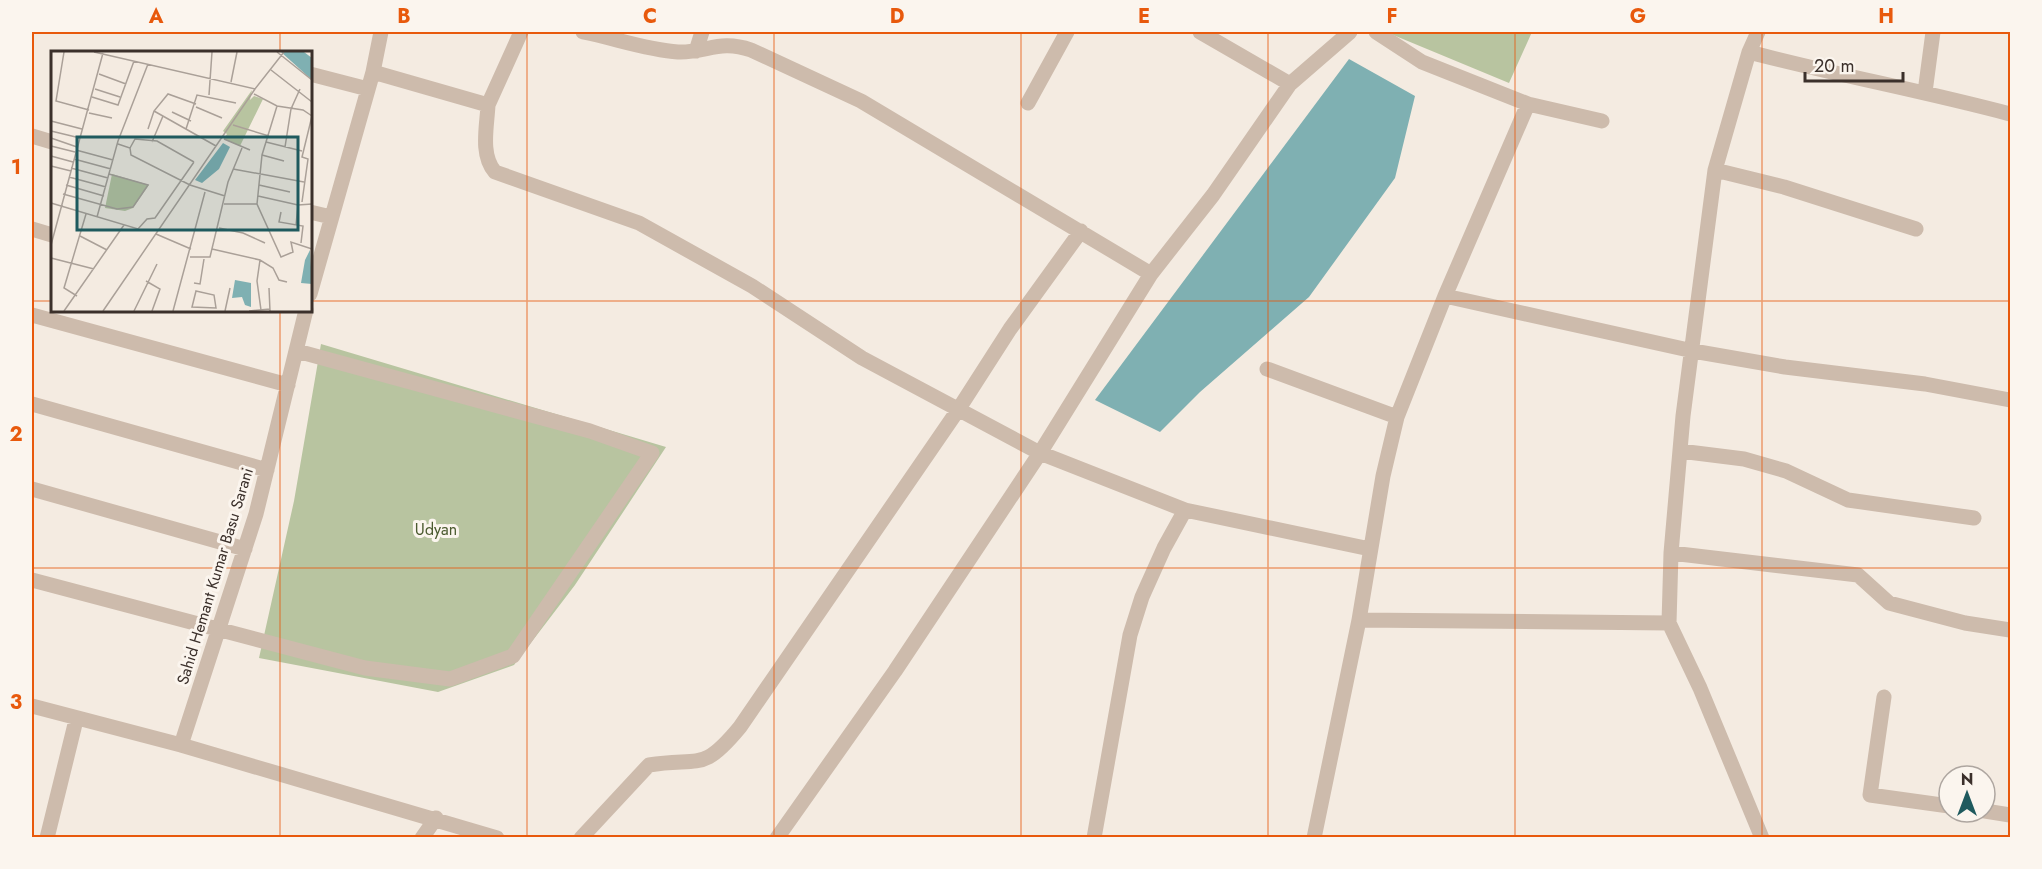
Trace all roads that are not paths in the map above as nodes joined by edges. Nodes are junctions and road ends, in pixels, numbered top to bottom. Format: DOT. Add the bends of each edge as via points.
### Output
graph roads {
  1 [pos="381,32"];
  2 [pos="521,32"];
  3 [pos="583,32"];
  4 [pos="702,32"];
  5 [pos="1067,32"];
  6 [pos="1200,32"];
  7 [pos="1350,32"];
  8 [pos="1376,32"];
  9 [pos="1758,32"];
  10 [pos="1933,32"];
  11 [pos="696,51"];
  12 [pos="1749,52"];
  13 [pos="373,72"];
  14 [pos="312,75"];
  15 [pos="1290,84"];
  16 [pos="368,89"];
  17 [pos="1925,92"];
  18 [pos="1028,103"];
  19 [pos="1528,104"];
  20 [pos="488,105"];
  21 [pos="2010,114"];
  22 [pos="1602,121"];
  23 [pos="32,136"];
  24 [pos="51,141"];
  25 [pos="1715,170"];
  26 [pos="312,212"];
  27 [pos="331,217"];
  28 [pos="32,229"];
  29 [pos="1916,229"];
  30 [pos="1081,231"];
  31 [pos="51,235"];
  32 [pos="1151,274"];
  33 [pos="312,287"];
  34 [pos="1445,296"];
  35 [pos="306,312"];
  36 [pos="32,315"];
  37 [pos="297,351"];
  38 [pos="1693,351"];
  39 [pos="1267,369"];
  40 [pos="288,385"];
  41 [pos="2010,400"];
  42 [pos="32,404"];
  43 [pos="958,410"];
  44 [pos="1397,417"];
  45 [pos="1680,450"];
  46 [pos="1040,453"];
  47 [pos="267,470"];
  48 [pos="32,489"];
  49 [pos="1185,510"];
  50 [pos="1974,518"];
  51 [pos="245,549"];
  52 [pos="1370,549"];
  53 [pos="1671,553"];
  54 [pos="32,580"];
  55 [pos="1359,620"];
  56 [pos="1669,622"];
  57 [pos="219,630"];
  58 [pos="2010,630"];
  59 [pos="1884,697"];
  60 [pos="32,706"];
  61 [pos="76,720"];
  62 [pos="181,745"];
  63 [pos="1937,804"];
  64 [pos="436,818"];
  65 [pos="47,837"];
  66 [pos="422,837"];
  67 [pos="497,837"];
  68 [pos="581,837"];
  69 [pos="777,837"];
  70 [pos="1094,837"];
  71 [pos="1314,837"];
  72 [pos="1762,837"];
  1 -- 13 [label="street"];
  2 -- 20 [label="street"];
  3 -- 11 [label="street" via="678,52"];
  4 -- 11 [label="street"];
  5 -- 18 [label="street"];
  6 -- 15 [label="street"];
  7 -- 15 [label="street"];
  8 -- 19 [label="street" via="1422,62"];
  9 -- 12 [label="street"];
  10 -- 17 [label="street"];
  11 -- 30 [label="street" via="720,44 736,45 861,100"];
  12 -- 17 [label="street"];
  12 -- 25 [label="street"];
  13 -- 16 [label="street"];
  13 -- 20 [label="street"];
  14 -- 16 [label="street"];
  15 -- 32 [label="street" via="1213,195"];
  16 -- 27 [label="street"];
  17 -- 21 [label="street"];
  19 -- 22 [label="street"];
  19 -- 34 [label="street"];
  20 -- 43 [label="street" via="486,153 495,172 639,223 752,286 862,358"];
  23 -- 24 [label="street"];
  25 -- 29 [label="street" via="1784,187"];
  25 -- 38 [label="street"];
  26 -- 27 [label="street"];
  27 -- 33 [label="street"];
  28 -- 31 [label="street"];
  30 -- 32 [label="street"];
  30 -- 43 [label="street" via="1010,329"];
  32 -- 46 [label="street"];
  34 -- 38 [label="street"];
  34 -- 44 [label="street"];
  35 -- 37 [label="street, Sahid Hemant Kumar Basu Sarani"];
  36 -- 40 [label="street"];
  37 -- 40 [label="street, Sahid Hemant Kumar Basu Sarani"];
  37 -- 57 [label="street" via="590,431 652,453 513,656 450,679 365,668"];
  38 -- 41 [label="street"];
  38 -- 45 [label="street"];
  39 -- 44 [label="street"];
  40 -- 47 [label="street, Sahid Hemant Kumar Basu Sarani"];
  42 -- 47 [label="street"];
  43 -- 46 [label="street"];
  43 -- 68 [label="street" via="719,752 698,762 649,765"];
  44 -- 52 [label="street"];
  45 -- 50 [label="street" via="1744,459 1786,471 1848,500"];
  45 -- 53 [label="street"];
  46 -- 49 [label="street"];
  46 -- 69 [label="street" via="895,671"];
  47 -- 51 [label="street, Sahid Hemant Kumar Basu Sarani"];
  48 -- 51 [label="street"];
  49 -- 52 [label="street"];
  49 -- 70 [label="street" via="1150,577 1130,635"];
  51 -- 57 [label="street, Sahid Hemant Kumar Basu Sarani"];
  52 -- 55 [label="street"];
  53 -- 56 [label="street"];
  53 -- 58 [label="street" via="1858,575 1889,603"];
  54 -- 57 [label="street"];
  55 -- 56 [label="street"];
  55 -- 71 [label="street"];
  56 -- 72 [label="street"];
  57 -- 62 [label="street, Sahid Hemant Kumar Basu Sarani"];
  59 -- 63 [label="street" via="1870,795"];
  60 -- 61 [label="street"];
  61 -- 62 [label="street"];
  61 -- 65 [label="street"];
  62 -- 64 [label="street"];
  64 -- 66 [label="street"];
  64 -- 67 [label="street"];
}
